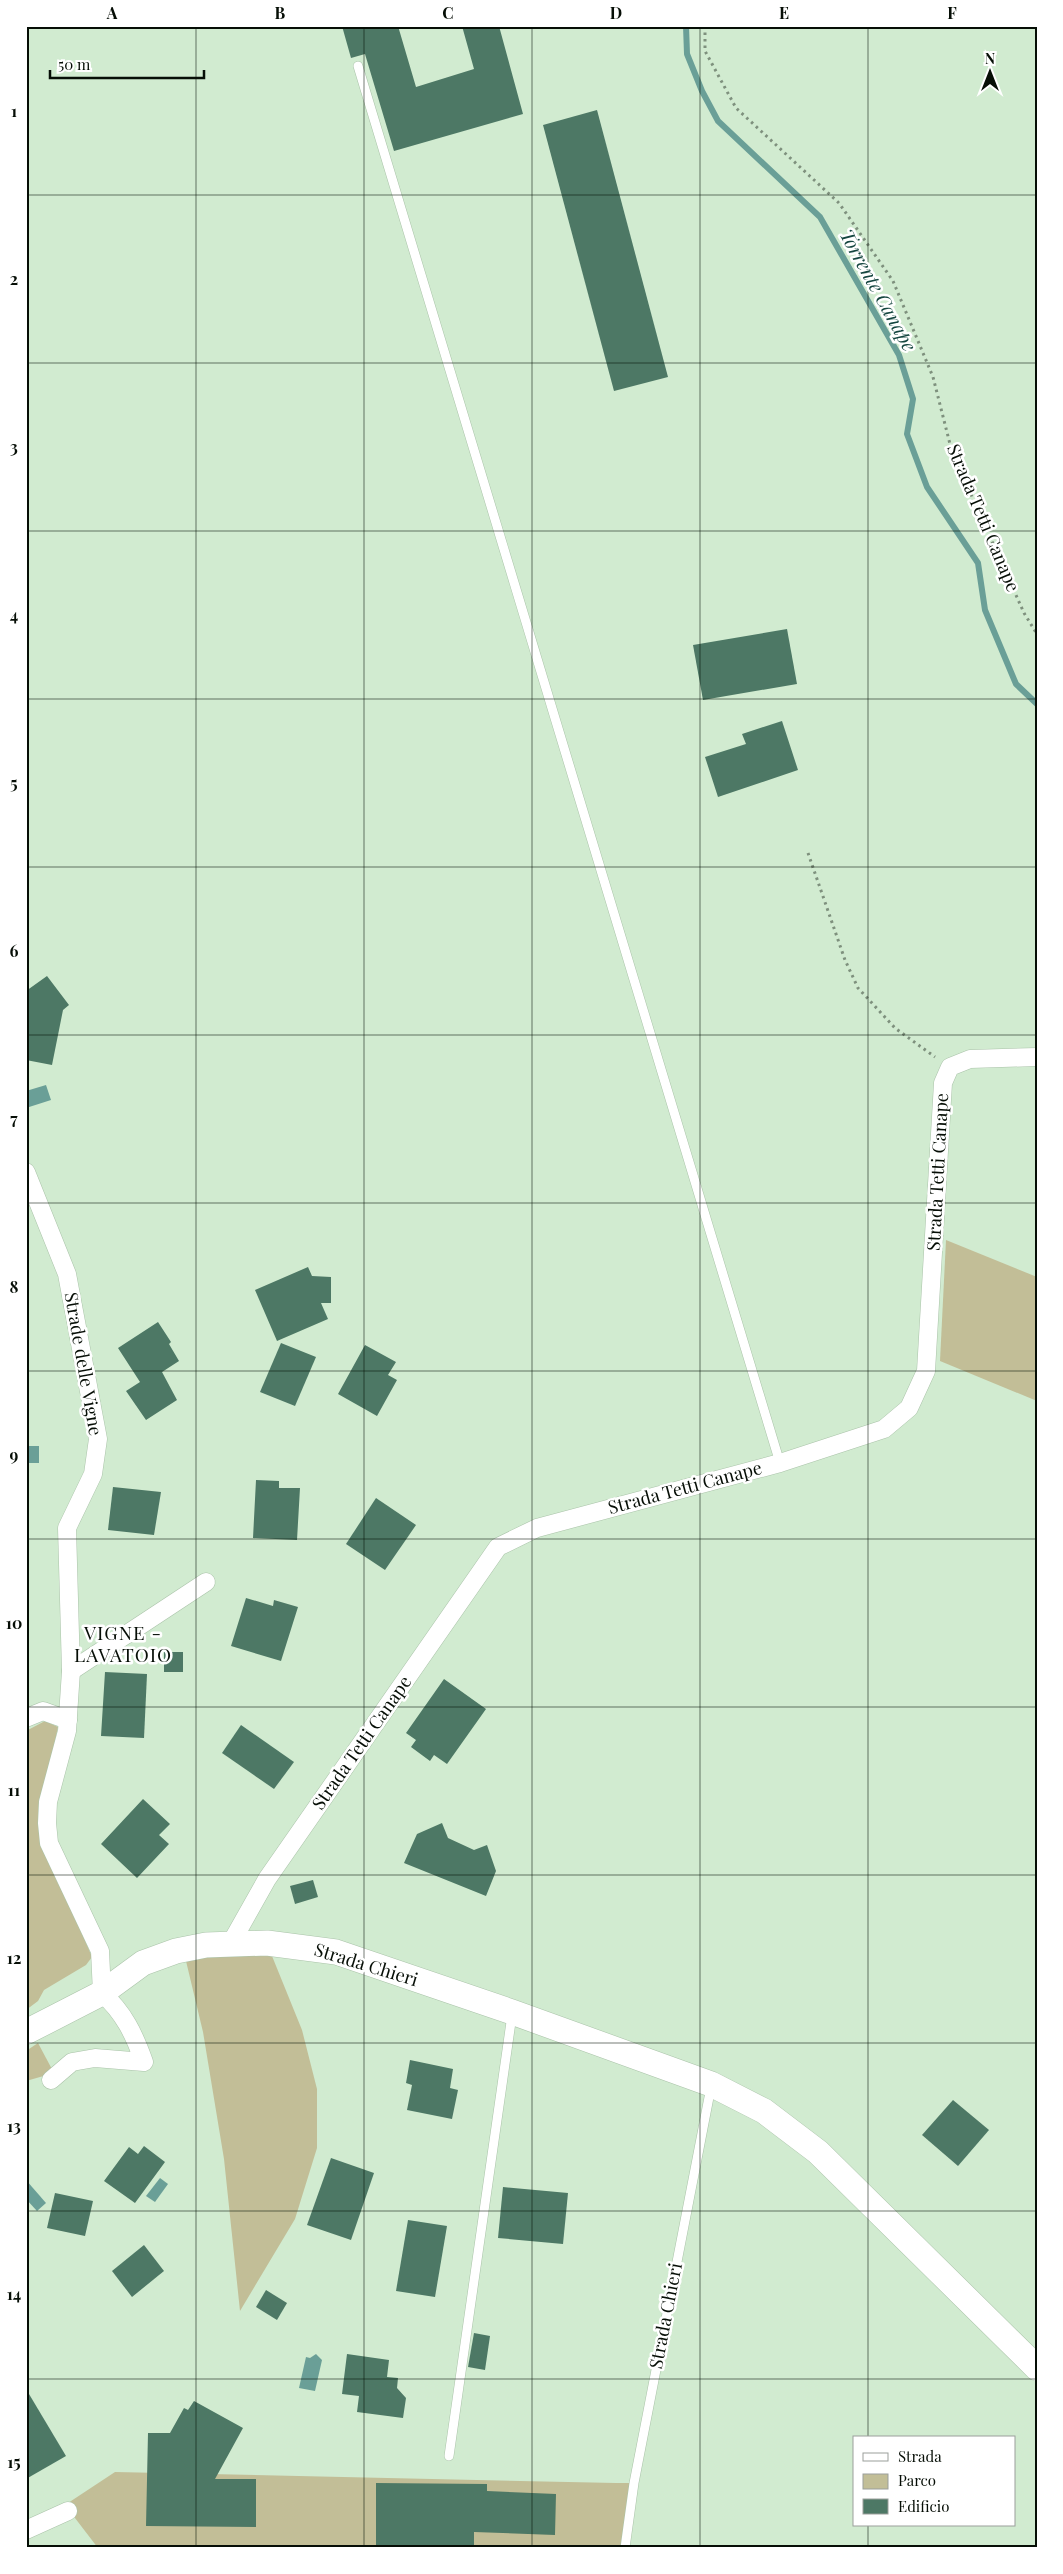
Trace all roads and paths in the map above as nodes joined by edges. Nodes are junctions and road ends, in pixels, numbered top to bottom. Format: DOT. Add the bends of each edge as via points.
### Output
graph roads {
  1 [pos="705,26"];
  2 [pos="358,66"];
  3 [pos="1037,634"];
  4 [pos="808,853"];
  5 [pos="1037,1057"];
  6 [pos="950,1067"];
  7 [pos="26,1172"];
  8 [pos="780,1462"];
  9 [pos="206,1582"];
  10 [pos="71,1670"];
  11 [pos="26,1718"];
  12 [pos="68,1720"];
  13 [pos="231,1943"];
  14 [pos="102,1993"];
  15 [pos="512,2012"];
  16 [pos="26,2032"];
  17 [pos="51,2080"];
  18 [pos="711,2084"];
  19 [pos="1037,2368"];
  20 [pos="450,2456"];
  21 [pos="68,2511"];
  22 [pos="26,2530"];
  23 [pos="625,2548"];
  1 -- 3 [label="path, Strada Tetti Canape" via="705,51 736,108 838,203 893,281 933,377 952,452 1024,613"];
  2 -- 8 [label="lane"];
  4 -- 6 [label="path" via="858,988 895,1028"];
  5 -- 6 [label="street, Strada Tetti Canape" via="970,1059"];
  6 -- 8 [label="street, Strada Tetti Canape" via="943,1082 926,1371 909,1408 884,1429"];
  7 -- 10 [label="street, Strade delle Vigne" via="67,1274 98,1439 93,1474 67,1528"];
  8 -- 13 [label="street, Strada Tetti Canape" via="537,1528 498,1547 267,1879"];
  9 -- 10 [label="street"];
  10 -- 12 [label="street, Strade delle Vigne"];
  11 -- 12 [label="street" via="43,1711"];
  12 -- 14 [label="street, Strade delle Vigne" via="48,1802 48,1836 100,1952"];
  13 -- 14 [label="main road, Strada Chieri" via="206,1945 143,1963"];
  13 -- 15 [label="main road, Strada Chieri" via="292,1945 336,1952"];
  14 -- 16 [label="main road, Strada Chieri"];
  14 -- 17 [label="street" via="118,2007 132,2028 144,2062 95,2058 72,2062"];
  15 -- 18 [label="main road, Strada Chieri"];
  15 -- 20 [label="lane"];
  18 -- 19 [label="main road, Strada Chieri" via="764,2111 818,2152"];
  18 -- 23 [label="lane, Strada Chieri" via="634,2483"];
  21 -- 22 [label="street"];
}
